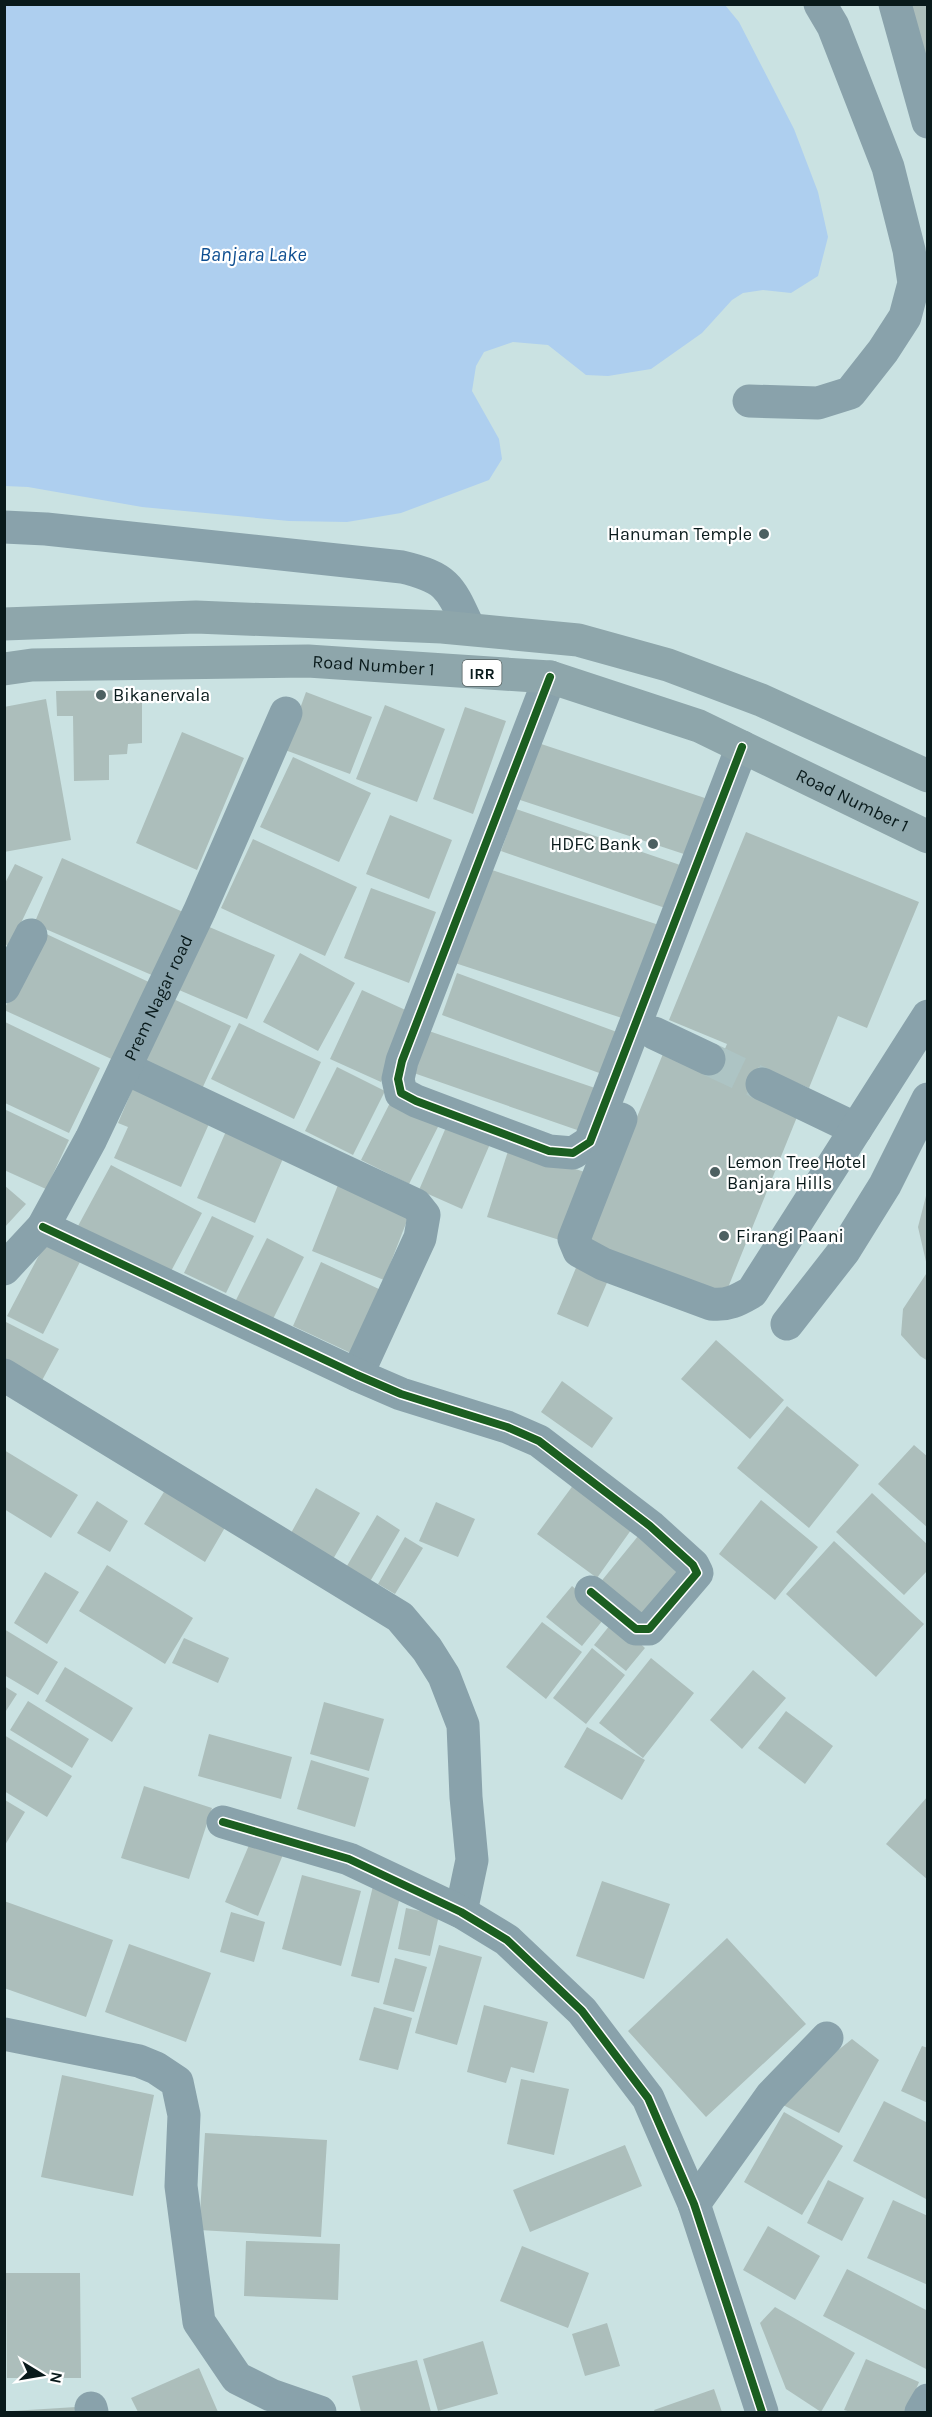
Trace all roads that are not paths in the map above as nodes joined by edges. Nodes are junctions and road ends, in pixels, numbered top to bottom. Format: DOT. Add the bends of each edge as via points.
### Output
graph roads {
  1 [pos="820,4"];
  2 [pos="895,4"];
  3 [pos="927,122"];
  4 [pos="749,401"];
  5 [pos="4,527"];
  6 [pos="4,624"];
  7 [pos="469,628"];
  8 [pos="4,669"];
  9 [pos="550,677"];
  10 [pos="286,713"];
  11 [pos="751,751"];
  12 [pos="927,776"];
  13 [pos="927,837"];
  14 [pos="31,935"];
  15 [pos="4,987"];
  16 [pos="927,1016"];
  17 [pos="654,1034"];
  18 [pos="709,1059"];
  19 [pos="125,1068"];
  20 [pos="762,1084"];
  21 [pos="927,1099"];
  22 [pos="856,1129"];
  23 [pos="43,1227"];
  24 [pos="4,1269"];
  25 [pos="787,1324"];
  26 [pos="4,1375"];
  27 [pos="357,1375"];
  28 [pos="591,1592"];
  29 [pos="223,1822"];
  30 [pos="461,1912"];
  31 [pos="4,2034"];
  32 [pos="827,2038"];
  33 [pos="694,2204"];
  34 [pos="927,2400"];
  35 [pos="320,2412"];
  36 [pos="762,2412"];
  37 [pos="921,2412"];
  1 -- 4 [label="street" via="833,26 888,167 914,284 905,317 850,393 818,403"];
  2 -- 3 [label="street"];
  5 -- 7 [label="street" via="402,567 429,573 452,591"];
  6 -- 7 [label="main road" via="196,617"];
  7 -- 12 [label="main road" via="578,640 668,665 761,700"];
  8 -- 9 [label="main road, Road Number 1 / IRR" via="32,665 308,661"];
  9 -- 11 [label="main road, Road Number 1 / IRR" via="699,726"];
  9 -- 11 [label="street" via="398,1079 401,1093 416,1101 549,1151 573,1153 590,1142"];
  10 -- 19 [label="street, Prem Nagar road" via="200,910"];
  11 -- 13 [label="main road, Road Number 1 / IRR"];
  11 -- 17 [label="street"];
  14 -- 15 [label="street"];
  16 -- 22 [label="street"];
  17 -- 18 [label="street"];
  17 -- 22 [label="street" via="574,1239 579,1251 593,1260 711,1304 732,1302 752,1292"];
  19 -- 23 [label="street, Prem Nagar road"];
  19 -- 27 [label="street" via="416,1205 424,1215 420,1238"];
  20 -- 22 [label="street"];
  21 -- 25 [label="street" via="885,1185 844,1251"];
  23 -- 24 [label="street, Prem Nagar road"];
  23 -- 27 [label="street"];
  26 -- 30 [label="street" via="399,1617 427,1649 444,1676 463,1725 472,1860"];
  27 -- 28 [label="street" via="539,1441 650,1526 697,1573 649,1629 636,1629"];
  29 -- 30 [label="street" via="349,1859"];
  30 -- 33 [label="street" via="507,1940 582,2011 648,2098"];
  31 -- 35 [label="street" via="138,2061 156,2067 177,2082 184,2115 180,2186 199,2322 237,2378"];
  32 -- 33 [label="street" via="771,2096"];
  33 -- 36 [label="street"];
  34 -- 37 [label="street"];
}
